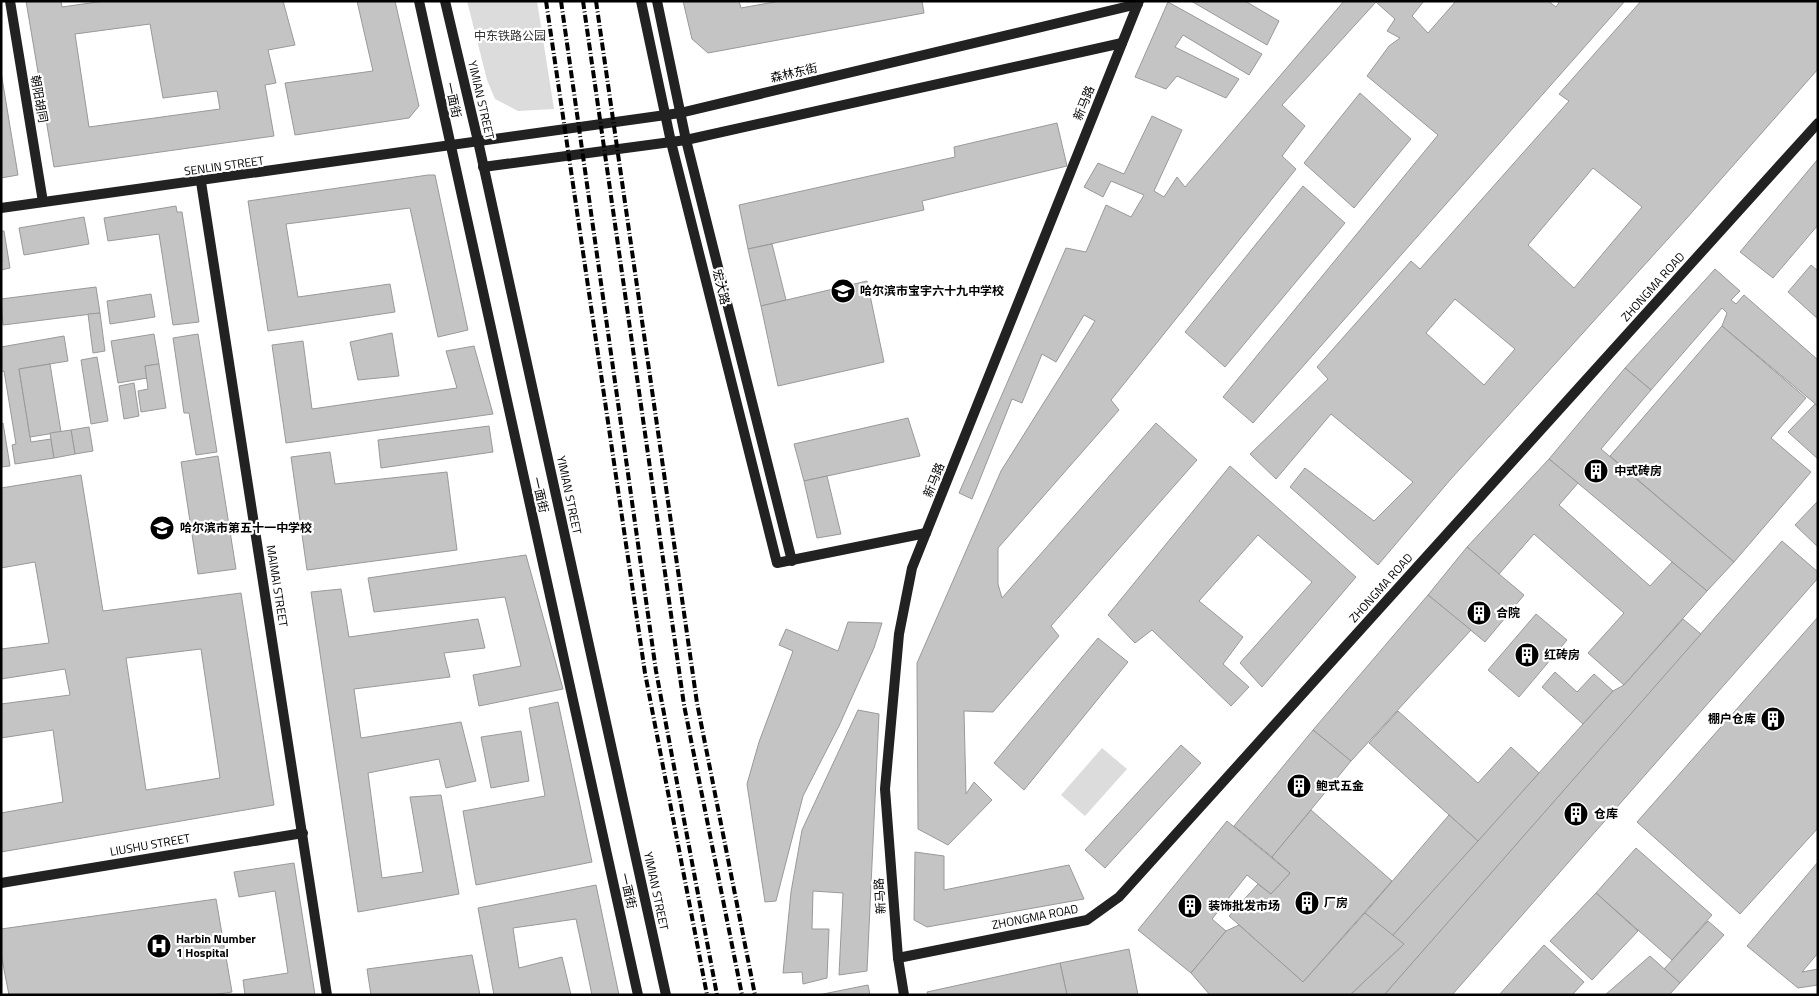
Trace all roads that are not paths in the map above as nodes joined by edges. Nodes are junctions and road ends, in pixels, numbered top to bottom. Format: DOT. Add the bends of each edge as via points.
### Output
graph roads {
  1 [pos="10,1"];
  2 [pos="419,1"];
  3 [pos="445,1"];
  4 [pos="641,1"];
  5 [pos="656,1"];
  6 [pos="1139,2"];
  7 [pos="1122,43"];
  8 [pos="680,114"];
  9 [pos="665,115"];
  10 [pos="1818,123"];
  11 [pos="686,140"];
  12 [pos="478,141"];
  13 [pos="671,142"];
  14 [pos="451,147"];
  15 [pos="483,167"];
  16 [pos="201,182"];
  17 [pos="44,202"];
  18 [pos="1,208"];
  19 [pos="926,533"];
  20 [pos="792,561"];
  21 [pos="303,832"];
  22 [pos="1,883"];
  23 [pos="898,958"];
  24 [pos="327,995"];
  25 [pos="638,995"];
  26 [pos="666,995"];
  27 [pos="904,995"];
  1 -- 17 [label="main road, 朝阳胡同"];
  2 -- 14 [label="main road, 一面街"];
  3 -- 12 [label="main road, YIMIAN STREET"];
  4 -- 9 [label="main road, 宏大路"];
  5 -- 8 [label="main road, 宏大路"];
  6 -- 7 [label="main road, 新马路"];
  6 -- 8 [label="main road, 森林东街"];
  7 -- 11 [label="main road"];
  7 -- 19 [label="main road, 新马路"];
  8 -- 9 [label="main road, 森林东街"];
  8 -- 11 [label="main road, 宏大路"];
  9 -- 12 [label="main road, 森林东街"];
  9 -- 13 [label="main road, 宏大路"];
  10 -- 23 [label="main road, ZHONGMA ROAD" via="1119,897 1087,920"];
  11 -- 13 [label="main road"];
  11 -- 20 [label="main road, 宏大路"];
  12 -- 14 [label="main road, 森林东街"];
  12 -- 15 [label="main road, YIMIAN STREET"];
  13 -- 15 [label="main road"];
  13 -- 20 [label="main road, 宏大路" via="777,563"];
  14 -- 16 [label="main road, SENLIN STREET"];
  14 -- 25 [label="main road, 一面街"];
  15 -- 26 [label="main road, YIMIAN STREET"];
  16 -- 17 [label="main road, SENLIN STREET"];
  16 -- 21 [label="main road, MAIMAI STREET"];
  17 -- 18 [label="main road, SENLIN STREET"];
  19 -- 20 [label="main road"];
  19 -- 23 [label="main road, 新马路" via="912,568 899,634 885,789"];
  21 -- 22 [label="main road, LIUSHU STREET"];
  21 -- 24 [label="main road, MAIMAI STREET"];
  23 -- 27 [label="main road, 新马路"];
}
